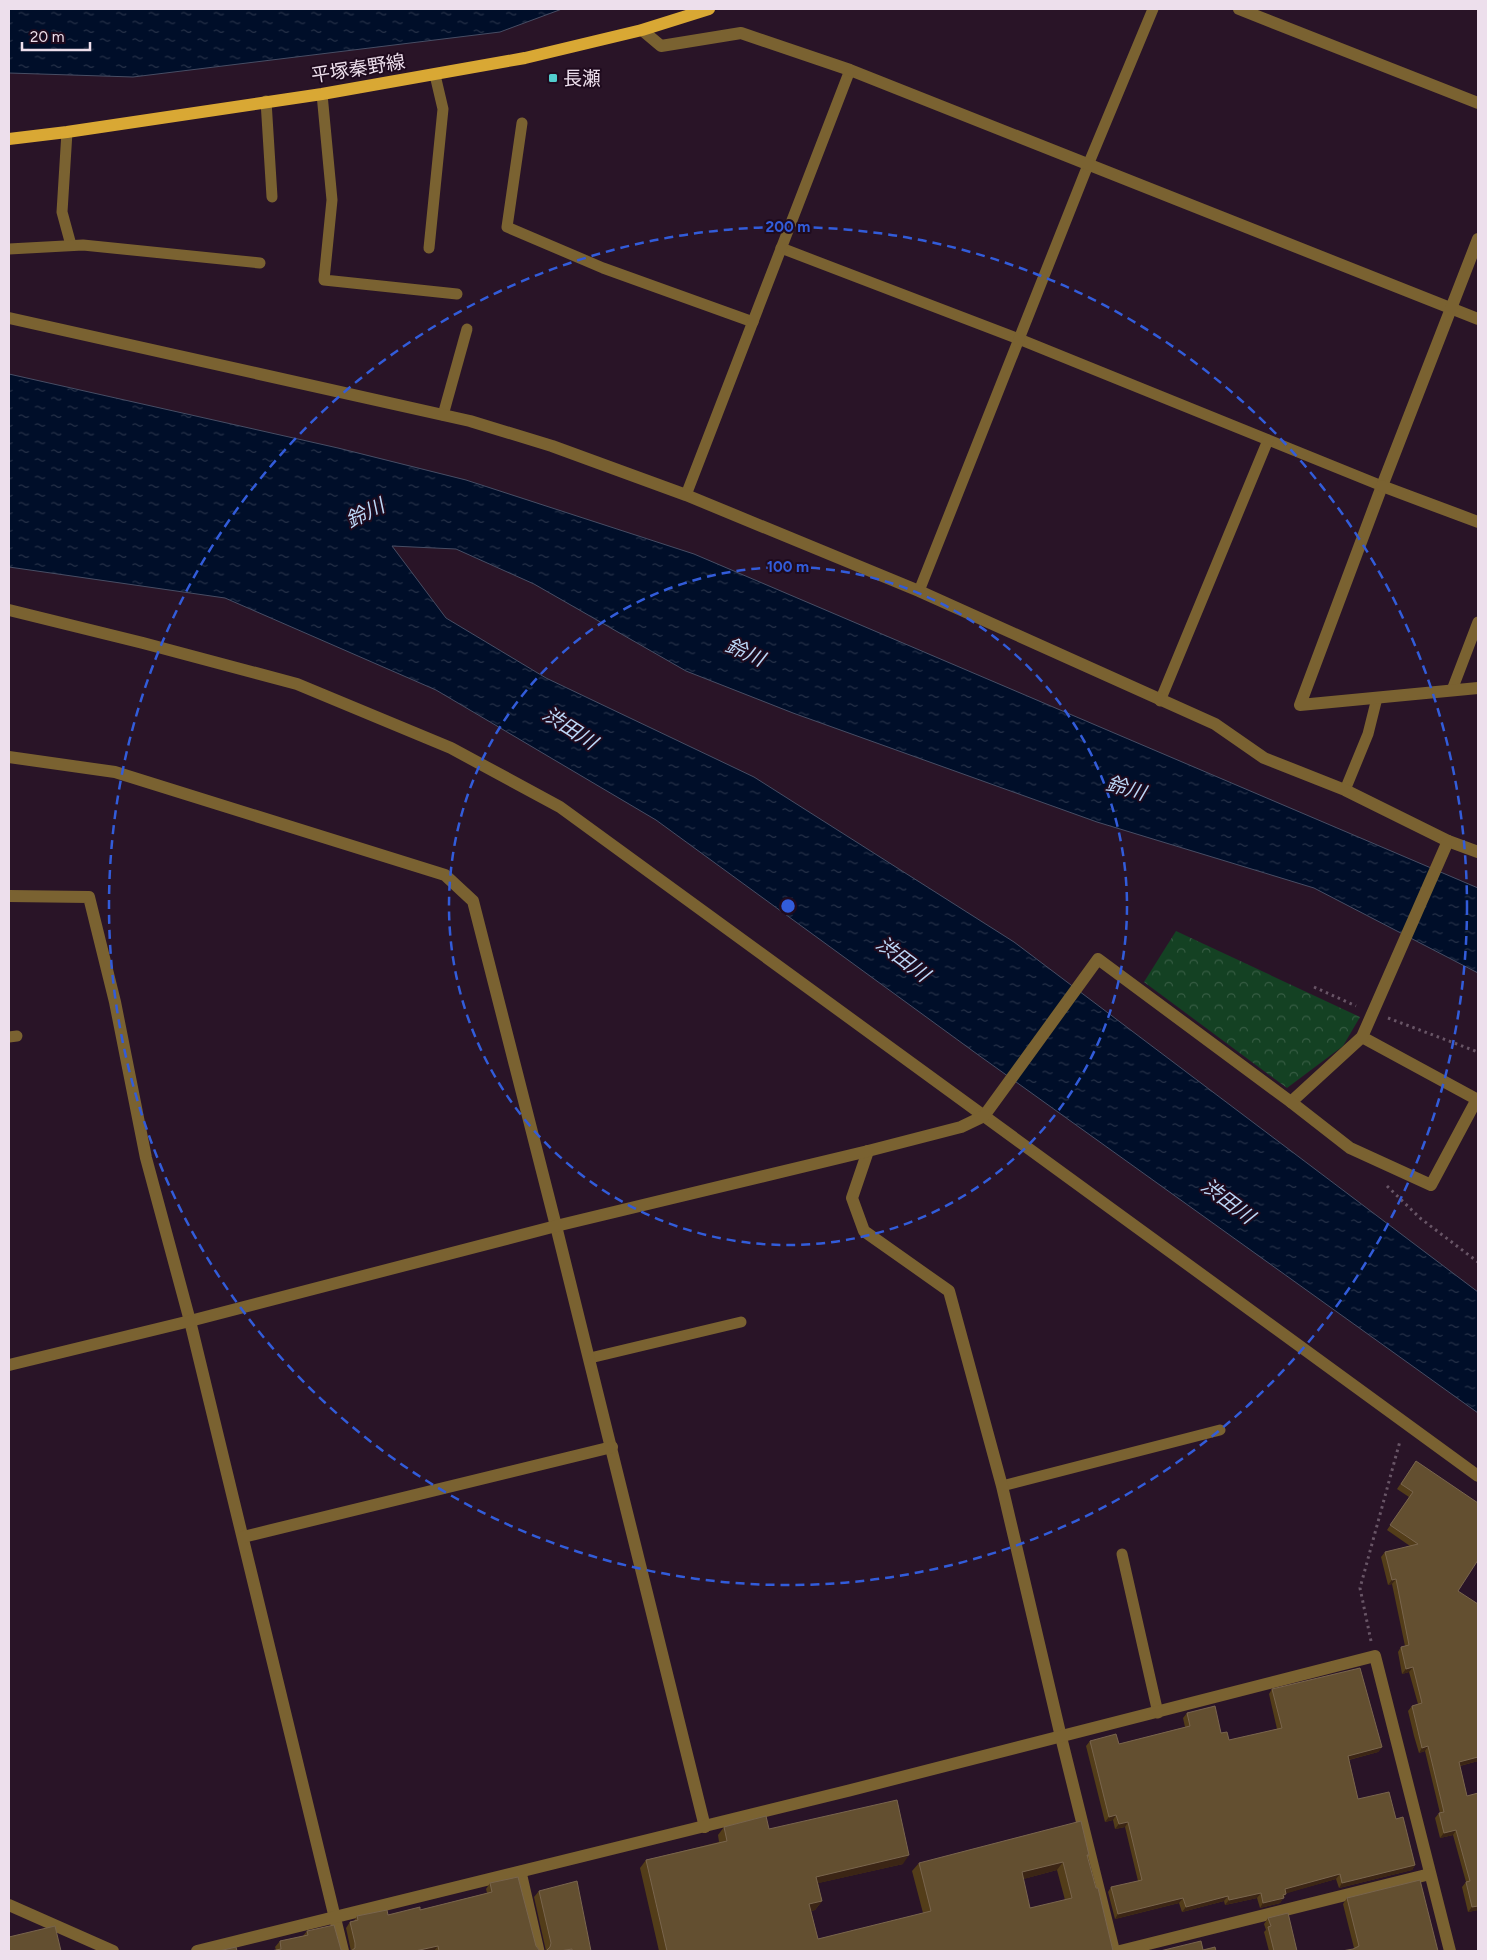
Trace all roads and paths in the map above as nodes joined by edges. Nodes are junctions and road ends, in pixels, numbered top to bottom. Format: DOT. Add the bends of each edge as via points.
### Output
graph roads {
  1 [pos="709,9"];
  2 [pos="1153,9"];
  3 [pos="1239,9"];
  4 [pos="642,30"];
  5 [pos="850,70"];
  6 [pos="435,75"];
  7 [pos="322,94"];
  8 [pos="266,101"];
  9 [pos="1478,103"];
  10 [pos="522,123"];
  11 [pos="67,132"];
  12 [pos="9,139"];
  13 [pos="1088,165"];
  14 [pos="272,197"];
  15 [pos="1478,239"];
  16 [pos="71,245"];
  17 [pos="429,248"];
  18 [pos="781,248"];
  19 [pos="9,249"];
  20 [pos="260,263"];
  21 [pos="457,294"];
  22 [pos="1451,309"];
  23 [pos="9,318"];
  24 [pos="1478,319"];
  25 [pos="753,322"];
  26 [pos="467,329"];
  27 [pos="1019,339"];
  28 [pos="443,415"];
  29 [pos="1268,440"];
  30 [pos="1382,486"];
  31 [pos="686,495"];
  32 [pos="1478,522"];
  33 [pos="919,591"];
  34 [pos="9,610"];
  35 [pos="1478,622"];
  36 [pos="1478,688"];
  37 [pos="1452,690"];
  38 [pos="1377,698"];
  39 [pos="1160,700"];
  40 [pos="9,757"];
  41 [pos="1345,790"];
  42 [pos="1448,841"];
  43 [pos="1478,852"];
  44 [pos="9,896"];
  45 [pos="1314,987"];
  46 [pos="1374,1013"];
  47 [pos="1362,1037"];
  48 [pos="1478,1052"];
  49 [pos="1478,1100"];
  50 [pos="1291,1102"];
  51 [pos="984,1116"];
  52 [pos="868,1151"];
  53 [pos="1385,1183"];
  54 [pos="556,1226"];
  55 [pos="1478,1262"];
  56 [pos="190,1321"];
  57 [pos="741,1322"];
  58 [pos="590,1358"];
  59 [pos="9,1365"];
  60 [pos="1405,1423"];
  61 [pos="1220,1430"];
  62 [pos="612,1447"];
  63 [pos="1478,1476"];
  64 [pos="1002,1486"];
  65 [pos="243,1537"];
  66 [pos="1122,1554"];
  67 [pos="1375,1656"];
  68 [pos="1158,1713"];
  69 [pos="1060,1737"];
  70 [pos="705,1827"];
  71 [pos="522,1872"];
  72 [pos="1430,1874"];
  73 [pos="9,1905"];
  74 [pos="335,1918"];
  75 [pos="113,1951"];
  76 [pos="198,1951"];
  77 [pos="343,1951"];
  78 [pos="539,1951"];
  79 [pos="1114,1951"];
  80 [pos="1120,1951"];
  81 [pos="1450,1951"];
  1 -- 4 [label="main road, 平塚秦野線"];
  2 -- 13 [label="lane"];
  3 -- 9 [label="street"];
  4 -- 5 [label="street" via="661,46 741,33"];
  4 -- 6 [label="main road, 平塚秦野線" via="526,58"];
  5 -- 13 [label="street"];
  5 -- 18 [label="lane"];
  6 -- 7 [label="main road, 平塚秦野線"];
  6 -- 17 [label="lane" via="443,109"];
  7 -- 8 [label="main road, 平塚秦野線"];
  7 -- 21 [label="lane" via="332,200 324,280"];
  8 -- 11 [label="main road, 平塚秦野線"];
  8 -- 14 [label="lane"];
  10 -- 25 [label="lane" via="507,227 603,268"];
  11 -- 12 [label="main road, 平塚秦野線"];
  11 -- 16 [label="lane" via="62,212"];
  13 -- 22 [label="street"];
  13 -- 27 [label="lane"];
  15 -- 22 [label="street"];
  16 -- 19 [label="lane"];
  16 -- 20 [label="lane"];
  18 -- 25 [label="lane"];
  18 -- 27 [label="lane"];
  22 -- 24 [label="street"];
  22 -- 30 [label="street"];
  23 -- 28 [label="street"];
  25 -- 31 [label="lane"];
  26 -- 28 [label="lane"];
  27 -- 29 [label="lane"];
  27 -- 33 [label="lane"];
  28 -- 31 [label="street" via="552,446"];
  29 -- 30 [label="lane"];
  29 -- 39 [label="lane"];
  30 -- 32 [label="street"];
  30 -- 38 [label="street" via="1300,704"];
  31 -- 33 [label="street"];
  33 -- 39 [label="street"];
  34 -- 51 [label="street" via="297,684 451,748 560,806"];
  35 -- 37 [label="lane"];
  36 -- 37 [label="street"];
  37 -- 38 [label="street"];
  38 -- 41 [label="lane" via="1368,734"];
  39 -- 41 [label="street" via="1215,724 1264,758"];
  40 -- 54 [label="street" via="115,772 445,875 473,901"];
  41 -- 42 [label="street"];
  42 -- 43 [label="street"];
  42 -- 46 [label="street"];
  44 -- 56 [label="street" via="89,897 116,1002 146,1158"];
  45 -- 46 [label="path"];
  46 -- 47 [label="street"];
  46 -- 48 [label="path"];
  47 -- 49 [label="street"];
  47 -- 50 [label="street"];
  49 -- 50 [label="street" via="1432,1186 1350,1148"];
  50 -- 51 [label="street" via="1098,959"];
  51 -- 52 [label="street" via="961,1127"];
  51 -- 60 [label="street"];
  52 -- 54 [label="street"];
  52 -- 64 [label="street" via="852,1198 864,1231 949,1290"];
  53 -- 55 [label="path" via="1420,1218"];
  54 -- 56 [label="street"];
  54 -- 58 [label="street"];
  56 -- 59 [label="street"];
  56 -- 65 [label="street"];
  57 -- 58 [label="lane"];
  58 -- 62 [label="street"];
  60 -- 63 [label="street"];
  60 -- 67 [label="path" via="1360,1588"];
  61 -- 64 [label="lane"];
  62 -- 65 [label="street"];
  62 -- 70 [label="street"];
  64 -- 69 [label="street"];
  65 -- 74 [label="street"];
  66 -- 68 [label="lane"];
  67 -- 68 [label="street"];
  67 -- 72 [label="street"];
  68 -- 69 [label="street"];
  69 -- 70 [label="street"];
  69 -- 79 [label="street"];
  70 -- 71 [label="street"];
  71 -- 74 [label="street"];
  71 -- 78 [label="lane"];
  72 -- 80 [label="street"];
  72 -- 81 [label="street"];
  73 -- 75 [label="street"];
  74 -- 76 [label="street"];
  74 -- 77 [label="street"];
}
